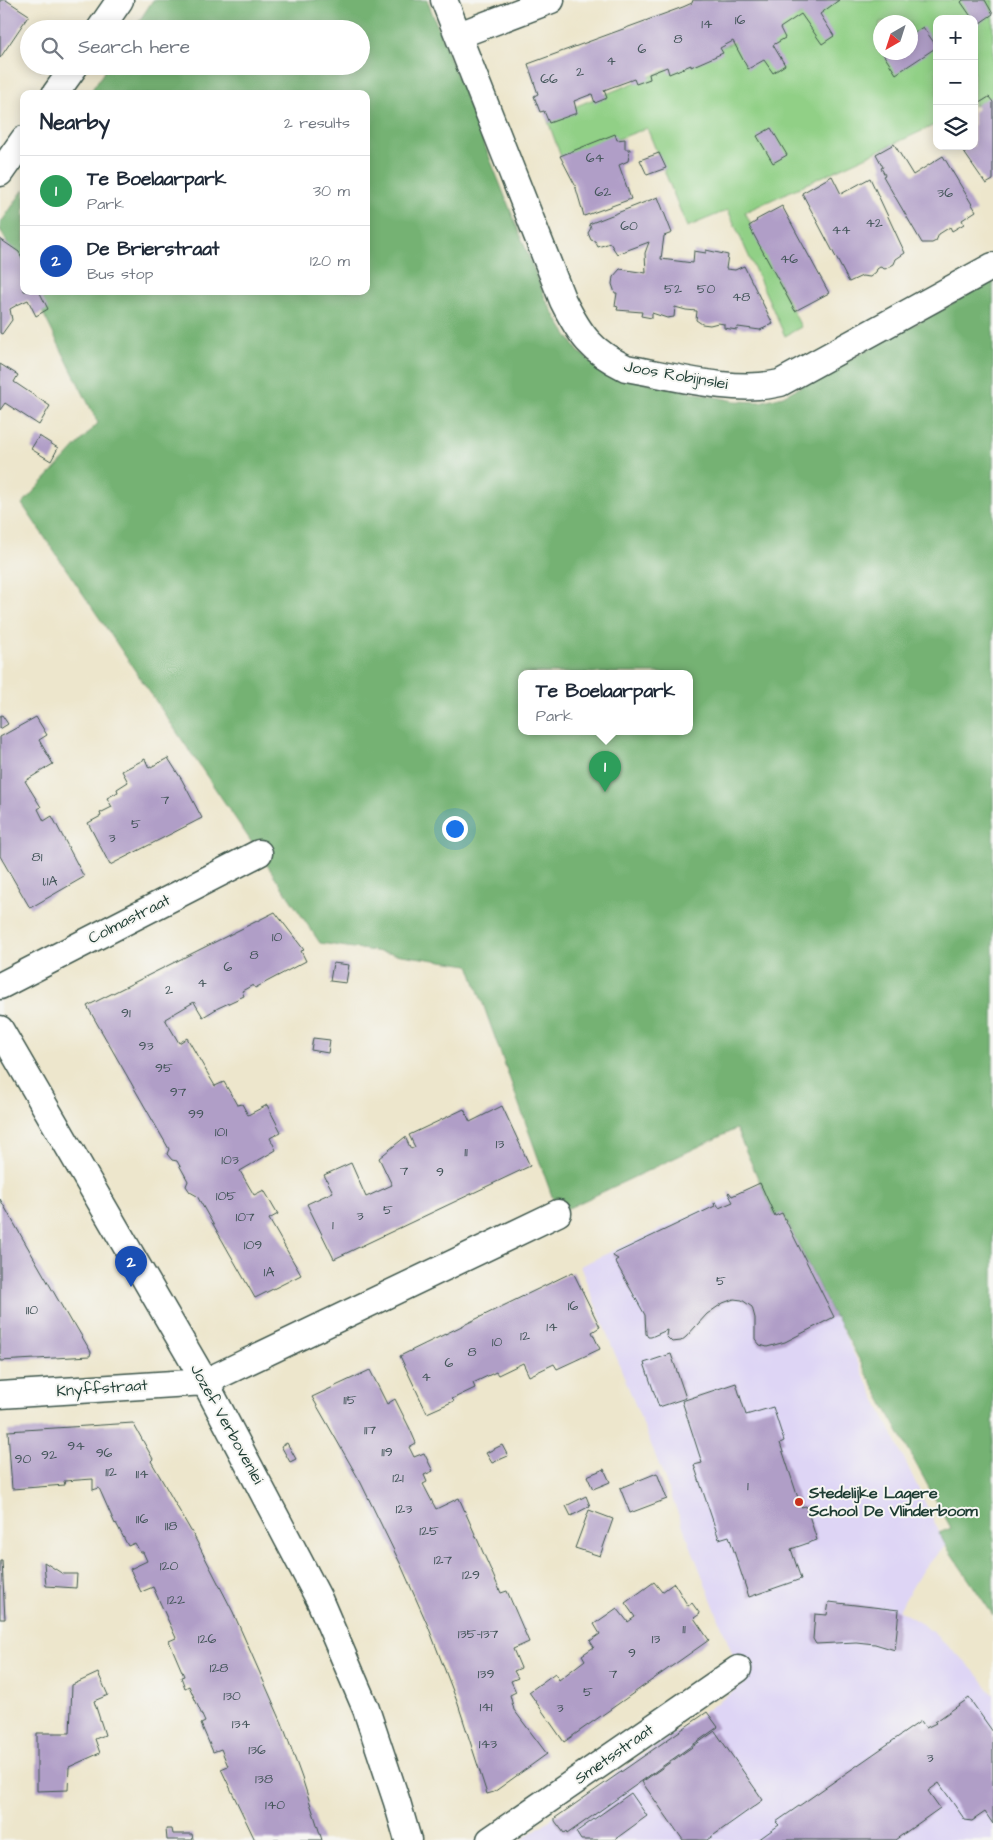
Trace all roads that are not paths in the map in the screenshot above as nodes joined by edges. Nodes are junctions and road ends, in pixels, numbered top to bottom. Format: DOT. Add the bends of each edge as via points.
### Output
graph roads {
  1 [pos="120,0"];
  2 [pos="444,0"];
  3 [pos="551,0"];
  4 [pos="106,20"];
  5 [pos="459,35"];
  6 [pos="69,75"];
  7 [pos="59,90"];
  8 [pos="20,145"];
  9 [pos="0,173"];
  10 [pos="993,266"];
  11 [pos="259,853"];
  12 [pos="0,986"];
  13 [pos="0,1029"];
  14 [pos="558,1213"];
  15 [pos="204,1382"];
  16 [pos="0,1395"];
  17 [pos="738,1669"];
  18 [pos="408,1840"];
  19 [pos="490,1840"];
  1 -- 4 [label="street"];
  2 -- 5 [label="street, Joos Robijnslei"];
  3 -- 5 [label="street"];
  5 -- 10 [label="street, Joos Robijnslei" via="562,301 594,349 626,368 740,386 763,387 780,383"];
  6 -- 7 [label="street"];
  8 -- 9 [label="street"];
  11 -- 12 [label="street, Colmastraat"];
  13 -- 15 [label="street, Jozef Verbovenlei"];
  14 -- 15 [label="street"];
  15 -- 16 [label="street, Knyffstraat"];
  15 -- 18 [label="street, Jozef Verbovenlei" via="319,1599 366,1709"];
  17 -- 19 [label="street, Smetsstraat"];
}
